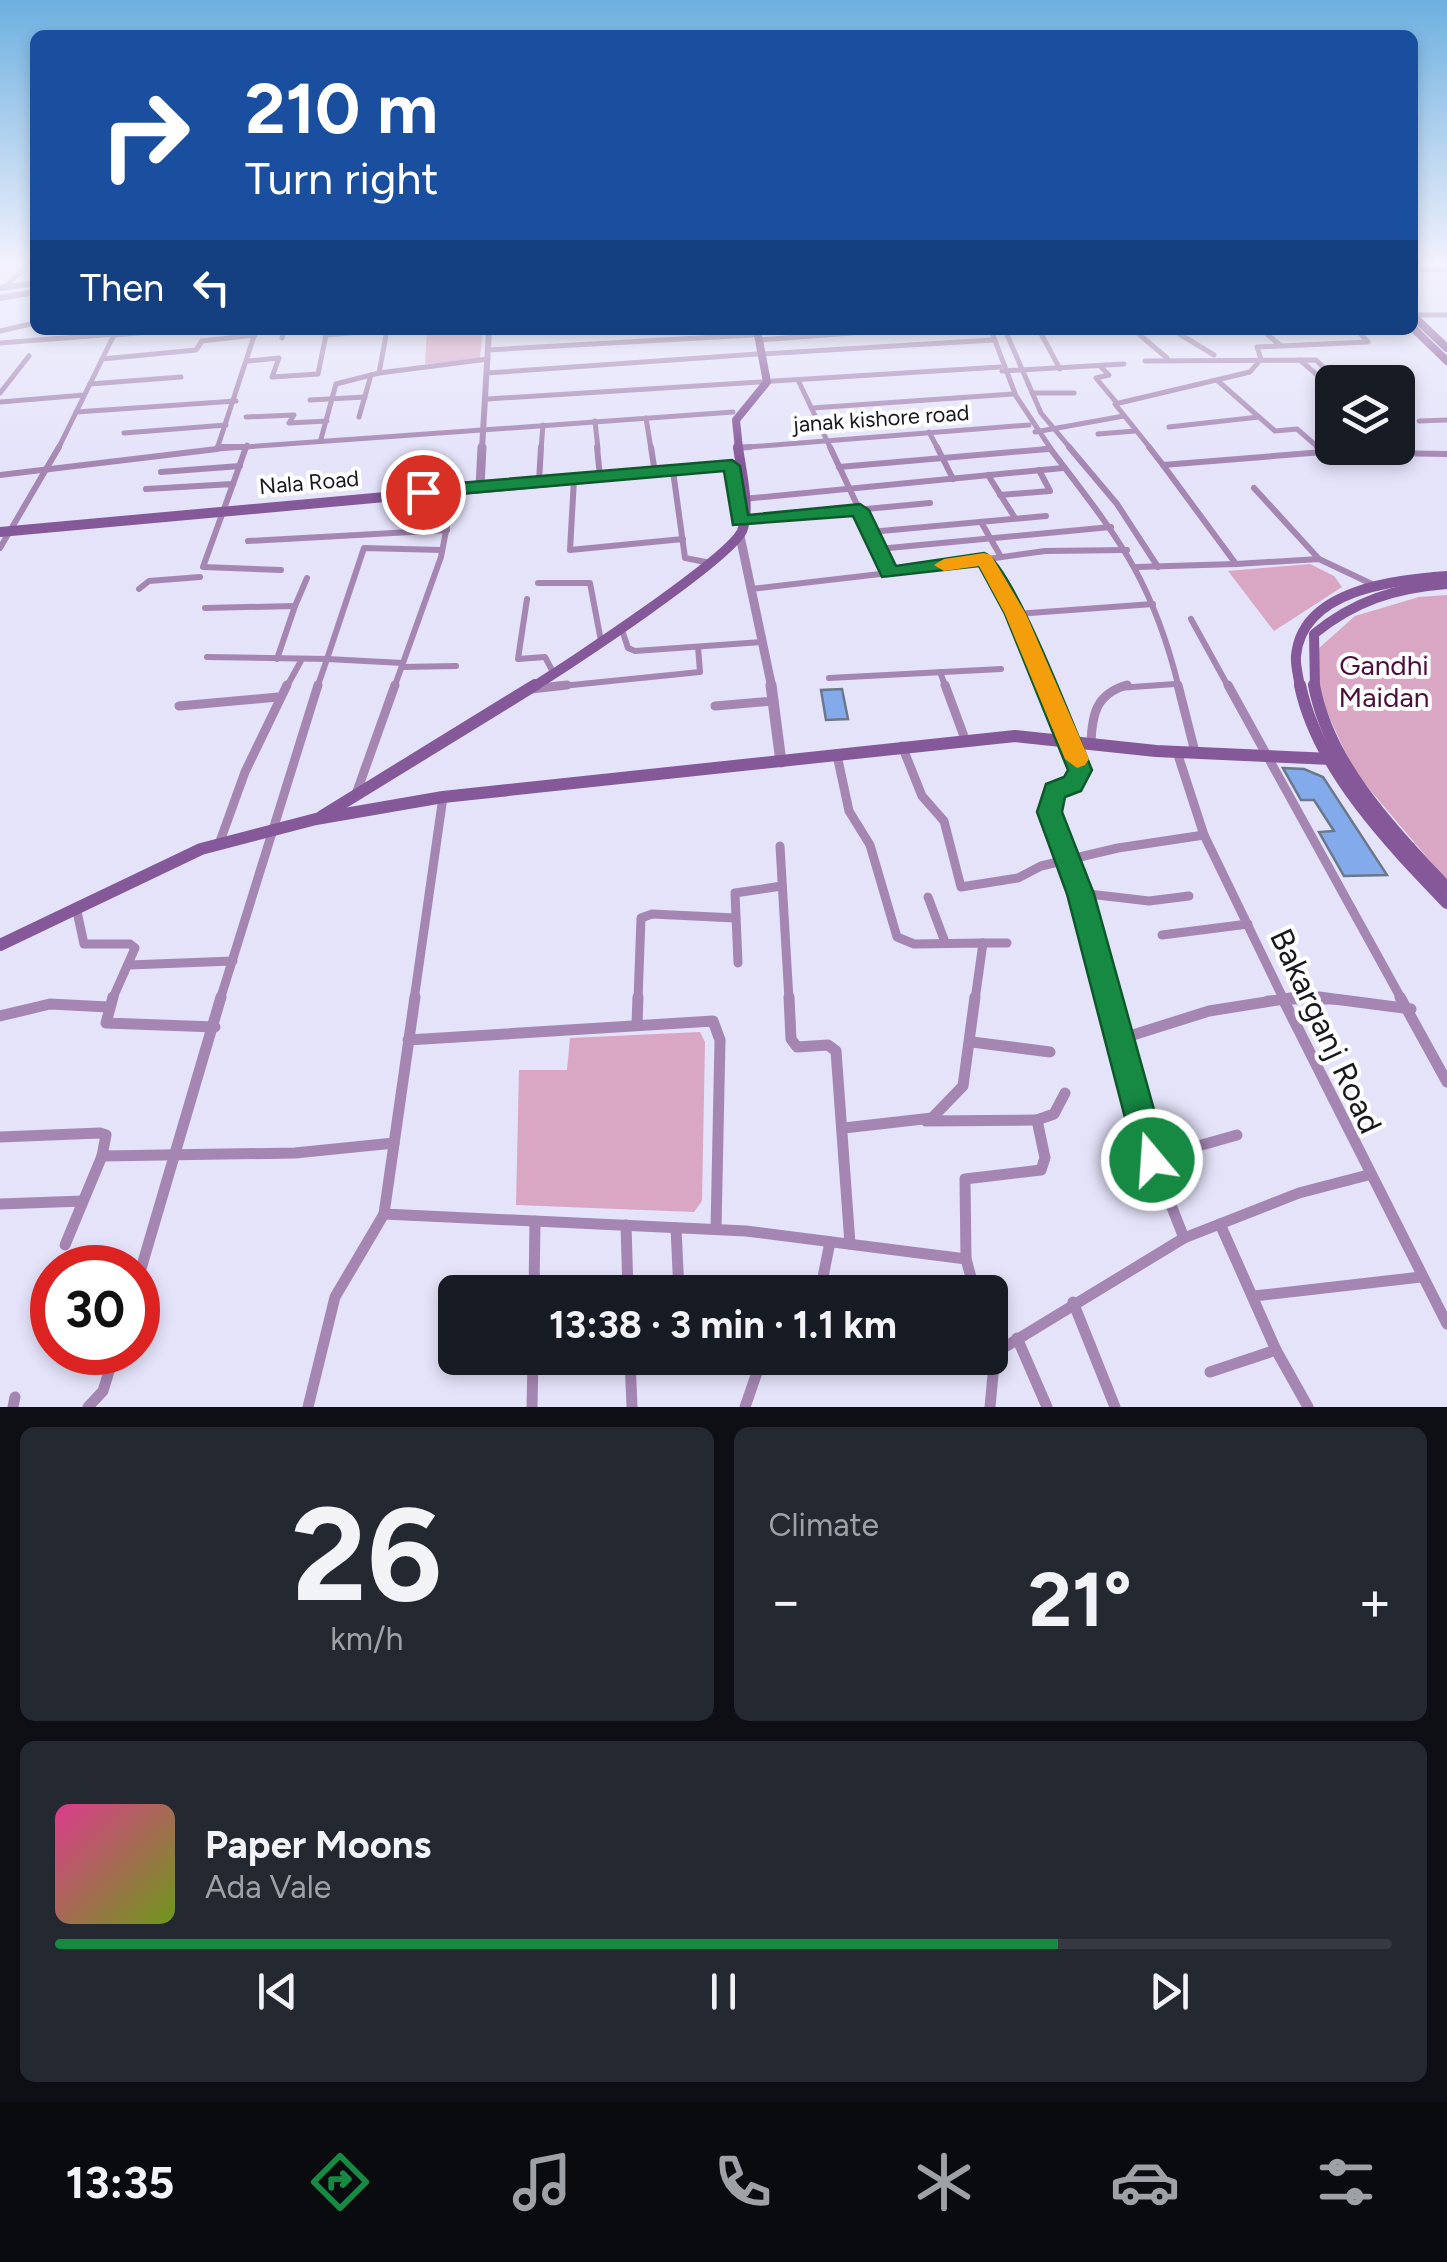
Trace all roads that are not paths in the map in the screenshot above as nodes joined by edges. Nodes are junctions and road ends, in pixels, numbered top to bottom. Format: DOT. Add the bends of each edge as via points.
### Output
graph roads {
  1 [pos="1424,332"];
  2 [pos="1424,332"];
  3 [pos="84,335"];
  4 [pos="114,335"];
  5 [pos="242,335"];
  6 [pos="254,335"];
  7 [pos="283,335"];
  8 [pos="326,335"];
  9 [pos="383,335"];
  10 [pos="489,335"];
  11 [pos="742,335"];
  12 [pos="755,335"];
  13 [pos="767,335"];
  14 [pos="848,335"];
  15 [pos="992,335"];
  16 [pos="1007,335"];
  17 [pos="1042,335"];
  18 [pos="1140,335"];
  19 [pos="1181,335"];
  20 [pos="1268,335"];
  21 [pos="1362,335"];
  22 [pos="282,338"];
  23 [pos="993,340"];
  24 [pos="0,343"];
  25 [pos="1280,345"];
  26 [pos="1447,352"];
  27 [pos="759,354"];
  28 [pos="488,355"];
  29 [pos="29,356"];
  30 [pos="1167,358"];
  31 [pos="1218,358"];
  32 [pos="102,359"];
  33 [pos="1261,360"];
  34 [pos="1300,360"];
  35 [pos="248,361"];
  36 [pos="1145,361"];
  37 [pos="1124,364"];
  38 [pos="1321,365"];
  39 [pos="1100,366"];
  40 [pos="1001,369"];
  41 [pos="1060,369"];
  42 [pos="379,372"];
  43 [pos="1022,372"];
  44 [pos="488,373"];
  45 [pos="1315,373"];
  46 [pos="371,375"];
  47 [pos="13,377"];
  48 [pos="181,377"];
  49 [pos="0,378"];
  50 [pos="798,380"];
  51 [pos="1218,381"];
  52 [pos="765,382"];
  53 [pos="90,384"];
  54 [pos="0,393"];
  55 [pos="1032,393"];
  56 [pos="1074,393"];
  57 [pos="1013,394"];
  58 [pos="84,395"];
  59 [pos="365,397"];
  60 [pos="334,398"];
  61 [pos="487,399"];
  62 [pos="236,400"];
  63 [pos="310,400"];
  64 [pos="0,402"];
  65 [pos="1116,402"];
  66 [pos="812,408"];
  67 [pos="76,412"];
  68 [pos="733,412"];
  69 [pos="1124,416"];
  70 [pos="246,417"];
  71 [pos="1260,417"];
  72 [pos="359,418"];
  73 [pos="646,418"];
  74 [pos="1447,420"];
  75 [pos="327,421"];
  76 [pos="1419,421"];
  77 [pos="596,422"];
  78 [pos="1029,424"];
  79 [pos="543,425"];
  80 [pos="226,426"];
  81 [pos="1169,427"];
  82 [pos="486,428"];
  83 [pos="1053,430"];
  84 [pos="1135,431"];
  85 [pos="731,432"];
  86 [pos="929,432"];
  87 [pos="1035,432"];
  88 [pos="124,433"];
  89 [pos="1098,434"];
  90 [pos="321,439"];
  91 [pos="826,439"];
  92 [pos="1315,445"];
  93 [pos="246,446"];
  94 [pos="736,448"];
  95 [pos="218,449"];
  96 [pos="1048,449"];
  97 [pos="1315,453"];
  98 [pos="1415,454"];
  99 [pos="1447,454"];
  100 [pos="942,458"];
  101 [pos="1163,464"];
  102 [pos="734,465"];
  103 [pos="240,466"];
  104 [pos="838,467"];
  105 [pos="1063,468"];
  106 [pos="1039,470"];
  107 [pos="674,471"];
  108 [pos="161,472"];
  109 [pos="46,473"];
  110 [pos="655,473"];
  111 [pos="0,475"];
  112 [pos="988,475"];
  113 [pos="600,477"];
  114 [pos="954,478"];
  115 [pos="574,479"];
  116 [pos="539,482"];
  117 [pos="233,484"];
  118 [pos="480,487"];
  119 [pos="1254,488"];
  120 [pos="146,489"];
  121 [pos="454,489"];
  122 [pos="850,489"];
  123 [pos="1000,496"];
  124 [pos="744,499"];
  125 [pos="930,504"];
  126 [pos="225,510"];
  127 [pos="860,510"];
  128 [pos="1046,516"];
  129 [pos="1015,518"];
  130 [pos="980,522"];
  131 [pos="742,526"];
  132 [pos="1111,528"];
  133 [pos="447,530"];
  134 [pos="5,532"];
  135 [pos="870,532"];
  136 [pos="990,538"];
  137 [pos="683,539"];
  138 [pos="248,541"];
  139 [pos="0,548"];
  140 [pos="878,548"];
  141 [pos="442,550"];
  142 [pos="1127,550"];
  143 [pos="1001,557"];
  144 [pos="984,559"];
  145 [pos="1319,559"];
  146 [pos="711,563"];
  147 [pos="1236,564"];
  148 [pos="203,567"];
  149 [pos="1138,567"];
  150 [pos="1158,567"];
  151 [pos="281,570"];
  152 [pos="890,573"];
  153 [pos="1447,576"];
  154 [pos="200,577"];
  155 [pos="307,578"];
  156 [pos="538,583"];
  157 [pos="1447,584"];
  158 [pos="196,588"];
  159 [pos="1380,588"];
  160 [pos="139,589"];
  161 [pos="751,589"];
  162 [pos="527,599"];
  163 [pos="1153,604"];
  164 [pos="294,606"];
  165 [pos="205,608"];
  166 [pos="1016,614"];
  167 [pos="1192,618"];
  168 [pos="622,627"];
  169 [pos="601,641"];
  170 [pos="762,642"];
  171 [pos="698,647"];
  172 [pos="208,657"];
  173 [pos="277,658"];
  174 [pos="302,659"];
  175 [pos="326,659"];
  176 [pos="403,665"];
  177 [pos="456,666"];
  178 [pos="1000,670"];
  179 [pos="940,672"];
  180 [pos="554,674"];
  181 [pos="830,678"];
  182 [pos="1175,684"];
  183 [pos="530,689"];
  184 [pos="278,697"];
  185 [pos="774,701"];
  186 [pos="179,706"];
  187 [pos="715,706"];
  188 [pos="966,739"];
  189 [pos="1071,740"];
  190 [pos="1091,743"];
  191 [pos="902,746"];
  192 [pos="1177,752"];
  193 [pos="1195,752"];
  194 [pos="836,755"];
  195 [pos="1268,755"];
  196 [pos="1338,759"];
  197 [pos="780,762"];
  198 [pos="356,795"];
  199 [pos="443,797"];
  200 [pos="316,819"];
  201 [pos="274,830"];
  202 [pos="1204,835"];
  203 [pos="219,844"];
  204 [pos="780,846"];
  205 [pos="1068,859"];
  206 [pos="782,886"];
  207 [pos="1447,888"];
  208 [pos="1080,894"];
  209 [pos="1189,896"];
  210 [pos="928,897"];
  211 [pos="1447,904"];
  212 [pos="76,908"];
  213 [pos="735,918"];
  214 [pos="1248,924"];
  215 [pos="1162,935"];
  216 [pos="945,942"];
  217 [pos="1007,942"];
  218 [pos="984,943"];
  219 [pos="1,948"];
  220 [pos="234,961"];
  221 [pos="738,963"];
  222 [pos="128,964"];
  223 [pos="1283,998"];
  224 [pos="108,1007"];
  225 [pos="1411,1009"];
  226 [pos="0,1016"];
  227 [pos="637,1024"];
  228 [pos="216,1027"];
  229 [pos="408,1040"];
  230 [pos="1117,1040"];
  231 [pos="972,1042"];
  232 [pos="1050,1052"];
  233 [pos="1447,1082"];
  234 [pos="1065,1092"];
  235 [pos="924,1120"];
  236 [pos="1036,1120"];
  237 [pos="844,1128"];
  238 [pos="1237,1135"];
  239 [pos="0,1137"];
  240 [pos="394,1143"];
  241 [pos="176,1153"];
  242 [pos="102,1156"];
  243 [pos="1152,1160"];
  244 [pos="1368,1176"];
  245 [pos="84,1201"];
  246 [pos="0,1204"];
  247 [pos="384,1214"];
  248 [pos="535,1221"];
  249 [pos="1220,1224"];
  250 [pos="626,1225"];
  251 [pos="676,1228"];
  252 [pos="716,1230"];
  253 [pos="1184,1238"];
  254 [pos="830,1242"];
  255 [pos="850,1244"];
  256 [pos="65,1245"];
  257 [pos="148,1245"];
  258 [pos="966,1259"];
  259 [pos="534,1275"];
  260 [pos="627,1275"];
  261 [pos="678,1275"];
  262 [pos="823,1275"];
  263 [pos="971,1275"];
  264 [pos="1422,1277"];
  265 [pos="1254,1296"];
  266 [pos="1073,1302"];
  267 [pos="1447,1324"];
  268 [pos="1017,1338"];
  269 [pos="1008,1341"];
  270 [pos="1276,1350"];
  271 [pos="1210,1372"];
  272 [pos="108,1375"];
  273 [pos="533,1375"];
  274 [pos="631,1375"];
  275 [pos="756,1375"];
  276 [pos="991,1375"];
  277 [pos="88,1407"];
  278 [pos="308,1407"];
  279 [pos="532,1407"];
  280 [pos="632,1407"];
  281 [pos="745,1407"];
  282 [pos="990,1407"];
  283 [pos="1047,1407"];
  284 [pos="1115,1407"];
  285 [pos="1308,1407"];
  1 -- 26 [label="main road"];
  2 -- 26 [label="main road"];
  3 -- 24 [label="street"];
  4 -- 32 [label="street"];
  5 -- 32 [label="street" via="202,341 196,350"];
  6 -- 35 [label="street"];
  7 -- 22 [label="street"];
  8 -- 35 [label="street" via="318,374 272,378 279,358"];
  9 -- 42 [label="street"];
  10 -- 28 [label="street"];
  11 -- 28 [label="street"];
  12 -- 27 [label="main road"];
  13 -- 14 [label="street"];
  15 -- 23 [label="street"];
  16 -- 43 [label="street"];
  17 -- 41 [label="street"];
  18 -- 30 [label="street"];
  19 -- 31 [label="street"];
  20 -- 25 [label="street"];
  21 -- 25 [label="street" via="1368,342"];
  23 -- 27 [label="street"];
  23 -- 40 [label="street"];
  25 -- 33 [label="street" via="1257,347"];
  27 -- 44 [label="street"];
  27 -- 52 [label="main road"];
  28 -- 42 [label="street"];
  28 -- 44 [label="street"];
  29 -- 47 [label="street"];
  30 -- 31 [label="street"];
  30 -- 36 [label="street"];
  31 -- 33 [label="street"];
  32 -- 53 [label="street"];
  33 -- 34 [label="street"];
  33 -- 51 [label="street" via="1250,372"];
  34 -- 38 [label="street"];
  34 -- 45 [label="street"];
  35 -- 62 [label="street"];
  37 -- 39 [label="street"];
  39 -- 41 [label="street"];
  39 -- 65 [label="street" via="1108,375 1096,378"];
  40 -- 43 [label="street"];
  40 -- 50 [label="street"];
  40 -- 57 [label="street"];
  41 -- 43 [label="street"];
  42 -- 46 [label="street"];
  43 -- 55 [label="street"];
  44 -- 61 [label="street"];
  46 -- 59 [label="street"];
  46 -- 60 [label="street" via="336,384"];
  47 -- 49 [label="street"];
  47 -- 54 [label="street"];
  48 -- 53 [label="street"];
  50 -- 52 [label="street"];
  50 -- 66 [label="street"];
  51 -- 65 [label="street"];
  51 -- 71 [label="street"];
  52 -- 61 [label="street"];
  52 -- 68 [label="main road"];
  52 -- 85 [label="main road"];
  53 -- 58 [label="street"];
  55 -- 56 [label="street"];
  55 -- 83 [label="street"];
  57 -- 66 [label="street"];
  57 -- 78 [label="street"];
  58 -- 64 [label="street"];
  58 -- 67 [label="street"];
  59 -- 60 [label="street"];
  59 -- 72 [label="street"];
  60 -- 63 [label="street"];
  60 -- 75 [label="street"];
  61 -- 82 [label="street"];
  62 -- 67 [label="street"];
  62 -- 80 [label="street"];
  65 -- 69 [label="street"];
  66 -- 91 [label="street"];
  67 -- 109 [label="street"];
  68 -- 73 [label="street"];
  68 -- 85 [label="main road"];
  69 -- 83 [label="street"];
  69 -- 84 [label="street"];
  70 -- 75 [label="street"];
  71 -- 81 [label="street"];
  71 -- 92 [label="street" via="1275,431 1298,429"];
  73 -- 77 [label="street"];
  73 -- 110 [label="street"];
  74 -- 76 [label="street"];
  75 -- 90 [label="street"];
  77 -- 79 [label="street"];
  77 -- 113 [label="street"];
  78 -- 86 [label="street, janak kishore road"];
  78 -- 87 [label="street"];
  79 -- 82 [label="street"];
  79 -- 116 [label="street"];
  80 -- 88 [label="street"];
  80 -- 95 [label="street"];
  82 -- 90 [label="street"];
  82 -- 118 [label="street"];
  83 -- 87 [label="street"];
  83 -- 150 [label="street" via="1117,504"];
  84 -- 89 [label="street"];
  84 -- 101 [label="street"];
  85 -- 94 [label="main road"];
  85 -- 102 [label="main road"];
  86 -- 91 [label="street, janak kishore road"];
  86 -- 100 [label="street"];
  87 -- 96 [label="street"];
  90 -- 93 [label="street"];
  91 -- 94 [label="street, janak kishore road"];
  91 -- 104 [label="street"];
  93 -- 95 [label="street"];
  93 -- 103 [label="street"];
  94 -- 102 [label="main road"];
  95 -- 109 [label="street"];
  96 -- 100 [label="street"];
  96 -- 105 [label="street"];
  97 -- 101 [label="street"];
  98 -- 99 [label="street"];
  100 -- 104 [label="street"];
  100 -- 114 [label="street"];
  101 -- 147 [label="street"];
  102 -- 107 [label="main road, Nala Road"];
  102 -- 124 [label="main road"];
  102 -- 131 [label="main road"];
  103 -- 108 [label="street"];
  103 -- 117 [label="street"];
  104 -- 122 [label="street"];
  105 -- 106 [label="street"];
  105 -- 132 [label="street"];
  106 -- 112 [label="street"];
  106 -- 123 [label="street" via="1050,490"];
  107 -- 110 [label="main road, Nala Road"];
  107 -- 137 [label="street"];
  109 -- 111 [label="street"];
  109 -- 134 [label="street"];
  110 -- 113 [label="main road, Nala Road"];
  112 -- 114 [label="street"];
  112 -- 123 [label="street"];
  113 -- 115 [label="main road, Nala Road"];
  114 -- 122 [label="street"];
  115 -- 116 [label="main road, Nala Road"];
  115 -- 137 [label="street" via="570,550"];
  116 -- 118 [label="main road, Nala Road"];
  117 -- 120 [label="street"];
  117 -- 126 [label="street"];
  118 -- 121 [label="main road, Nala Road"];
  119 -- 145 [label="street"];
  121 -- 126 [label="main road, Nala Road"];
  121 -- 133 [label="street"];
  122 -- 124 [label="street"];
  122 -- 127 [label="street"];
  123 -- 129 [label="street"];
  124 -- 131 [label="main road"];
  125 -- 127 [label="street"];
  126 -- 134 [label="main road, Nala Road"];
  126 -- 148 [label="street"];
  127 -- 131 [label="street"];
  127 -- 135 [label="street"];
  128 -- 129 [label="street"];
  129 -- 130 [label="street"];
  130 -- 135 [label="street"];
  130 -- 136 [label="street"];
  131 -- 146 [label="main road"];
  131 -- 161 [label="street"];
  132 -- 136 [label="street"];
  132 -- 142 [label="street"];
  133 -- 138 [label="street"];
  133 -- 141 [label="street"];
  134 -- 139 [label="street"];
  135 -- 140 [label="street"];
  136 -- 140 [label="street"];
  136 -- 143 [label="street"];
  137 -- 146 [label="street" via="685,558"];
  140 -- 152 [label="street"];
  141 -- 175 [label="street" via="364,548"];
  141 -- 176 [label="street"];
  142 -- 143 [label="street"];
  142 -- 149 [label="street"];
  143 -- 144 [label="street"];
  144 -- 152 [label="street"];
  144 -- 166 [label="street"];
  145 -- 147 [label="street"];
  145 -- 159 [label="street"];
  146 -- 168 [label="main road"];
  147 -- 150 [label="street"];
  148 -- 151 [label="street"];
  148 -- 154 [label="street"];
  149 -- 150 [label="street"];
  149 -- 163 [label="street"];
  152 -- 161 [label="street"];
  153 -- 159 [label="main road"];
  154 -- 158 [label="street"];
  154 -- 160 [label="street" via="149,581"];
  155 -- 164 [label="street"];
  156 -- 169 [label="street" via="590,584"];
  157 -- 159 [label="main road"];
  159 -- 196 [label="main road" via="1314,634 1311,687"];
  161 -- 170 [label="street"];
  162 -- 180 [label="street" via="518,659 544,657"];
  163 -- 166 [label="street"];
  163 -- 182 [label="street"];
  164 -- 165 [label="street"];
  164 -- 173 [label="street"];
  166 -- 189 [label="street"];
  167 -- 195 [label="street"];
  168 -- 169 [label="main road"];
  168 -- 171 [label="street" via="632,651"];
  169 -- 180 [label="main road"];
  170 -- 171 [label="street"];
  170 -- 185 [label="street"];
  171 -- 183 [label="street" via="700,672"];
  172 -- 173 [label="street"];
  173 -- 174 [label="street"];
  174 -- 175 [label="street"];
  174 -- 184 [label="street"];
  175 -- 176 [label="street"];
  175 -- 201 [label="street"];
  176 -- 177 [label="street"];
  176 -- 198 [label="street"];
  178 -- 179 [label="street"];
  179 -- 181 [label="street"];
  179 -- 188 [label="street"];
  180 -- 183 [label="main road"];
  182 -- 190 [label="street" via="1134,683 1105,693 1091,712"];
  182 -- 193 [label="street"];
  183 -- 198 [label="main road"];
  184 -- 186 [label="street"];
  184 -- 203 [label="street"];
  185 -- 187 [label="street"];
  185 -- 197 [label="street"];
  188 -- 189 [label="main road"];
  188 -- 191 [label="main road"];
  189 -- 190 [label="main road"];
  189 -- 205 [label="street" via="1079,777 1054,791 1049,812"];
  190 -- 192 [label="main road"];
  191 -- 194 [label="main road"];
  191 -- 205 [label="street" via="922,796 944,821 961,886 1018,878"];
  192 -- 193 [label="main road"];
  192 -- 202 [label="street, Bakarganj Road"];
  193 -- 195 [label="main road"];
  194 -- 197 [label="main road"];
  194 -- 216 [label="street" via="849,811 870,846 897,937 914,944"];
  195 -- 196 [label="main road"];
  195 -- 225 [label="street"];
  196 -- 207 [label="main road"];
  196 -- 211 [label="main road" via="1382,830"];
  197 -- 199 [label="main road"];
  198 -- 200 [label="main road"];
  199 -- 200 [label="main road"];
  199 -- 229 [label="street"];
  200 -- 201 [label="main road"];
  201 -- 203 [label="main road"];
  201 -- 220 [label="street"];
  202 -- 205 [label="street"];
  202 -- 214 [label="street, Bakarganj Road"];
  203 -- 212 [label="main road"];
  204 -- 206 [label="street"];
  205 -- 208 [label="street"];
  206 -- 213 [label="street" via="740,890"];
  206 -- 237 [label="street" via="792,1039 796,1046 836,1051"];
  208 -- 209 [label="street" via="1149,901"];
  208 -- 230 [label="street"];
  210 -- 216 [label="street"];
  212 -- 219 [label="main road"];
  212 -- 222 [label="street" via="81,940 134,944"];
  213 -- 221 [label="street"];
  213 -- 227 [label="street" via="642,918"];
  214 -- 215 [label="street"];
  214 -- 223 [label="street, Bakarganj Road"];
  216 -- 218 [label="street"];
  217 -- 218 [label="street"];
  218 -- 231 [label="street"];
  220 -- 222 [label="street"];
  220 -- 228 [label="street"];
  222 -- 224 [label="street"];
  223 -- 225 [label="street"];
  223 -- 230 [label="street" via="1200,1012"];
  223 -- 244 [label="street, Bakarganj Road"];
  224 -- 226 [label="street" via="50,1004"];
  224 -- 228 [label="street" via="106,1023 114,1026"];
  225 -- 233 [label="street"];
  227 -- 229 [label="street"];
  227 -- 252 [label="street" via="704,1019 718,1029"];
  228 -- 241 [label="street"];
  229 -- 240 [label="street"];
  230 -- 243 [label="street"];
  231 -- 232 [label="street"];
  231 -- 235 [label="street" via="963,1086"];
  234 -- 236 [label="street" via="1054,1114"];
  235 -- 236 [label="street"];
  235 -- 237 [label="street"];
  236 -- 258 [label="street" via="1045,1158 1041,1170 964,1179"];
  237 -- 255 [label="street"];
  238 -- 243 [label="street"];
  239 -- 242 [label="street" via="100,1133 106,1135"];
  240 -- 241 [label="street" via="294,1153"];
  240 -- 247 [label="street"];
  241 -- 242 [label="street"];
  241 -- 257 [label="street"];
  242 -- 245 [label="street"];
  243 -- 253 [label="street"];
  244 -- 249 [label="street"];
  244 -- 264 [label="street, Bakarganj Road"];
  245 -- 246 [label="street"];
  245 -- 256 [label="street"];
  247 -- 248 [label="street"];
  247 -- 278 [label="street" via="334,1298"];
  248 -- 250 [label="street"];
  248 -- 259 [label="street"];
  249 -- 253 [label="street"];
  249 -- 265 [label="street"];
  250 -- 251 [label="street"];
  250 -- 260 [label="street"];
  251 -- 252 [label="street"];
  251 -- 261 [label="street"];
  252 -- 254 [label="street"];
  253 -- 266 [label="street"];
  254 -- 255 [label="street"];
  254 -- 262 [label="street"];
  255 -- 258 [label="street"];
  258 -- 263 [label="street"];
  264 -- 265 [label="street"];
  264 -- 267 [label="street, Bakarganj Road"];
  265 -- 270 [label="street"];
  266 -- 268 [label="street"];
  266 -- 284 [label="street"];
  268 -- 269 [label="street"];
  268 -- 283 [label="street"];
  270 -- 271 [label="street"];
  270 -- 285 [label="street"];
  272 -- 277 [label="street"];
  273 -- 279 [label="street"];
  274 -- 280 [label="street"];
  275 -- 281 [label="street"];
  276 -- 282 [label="street"];
}
